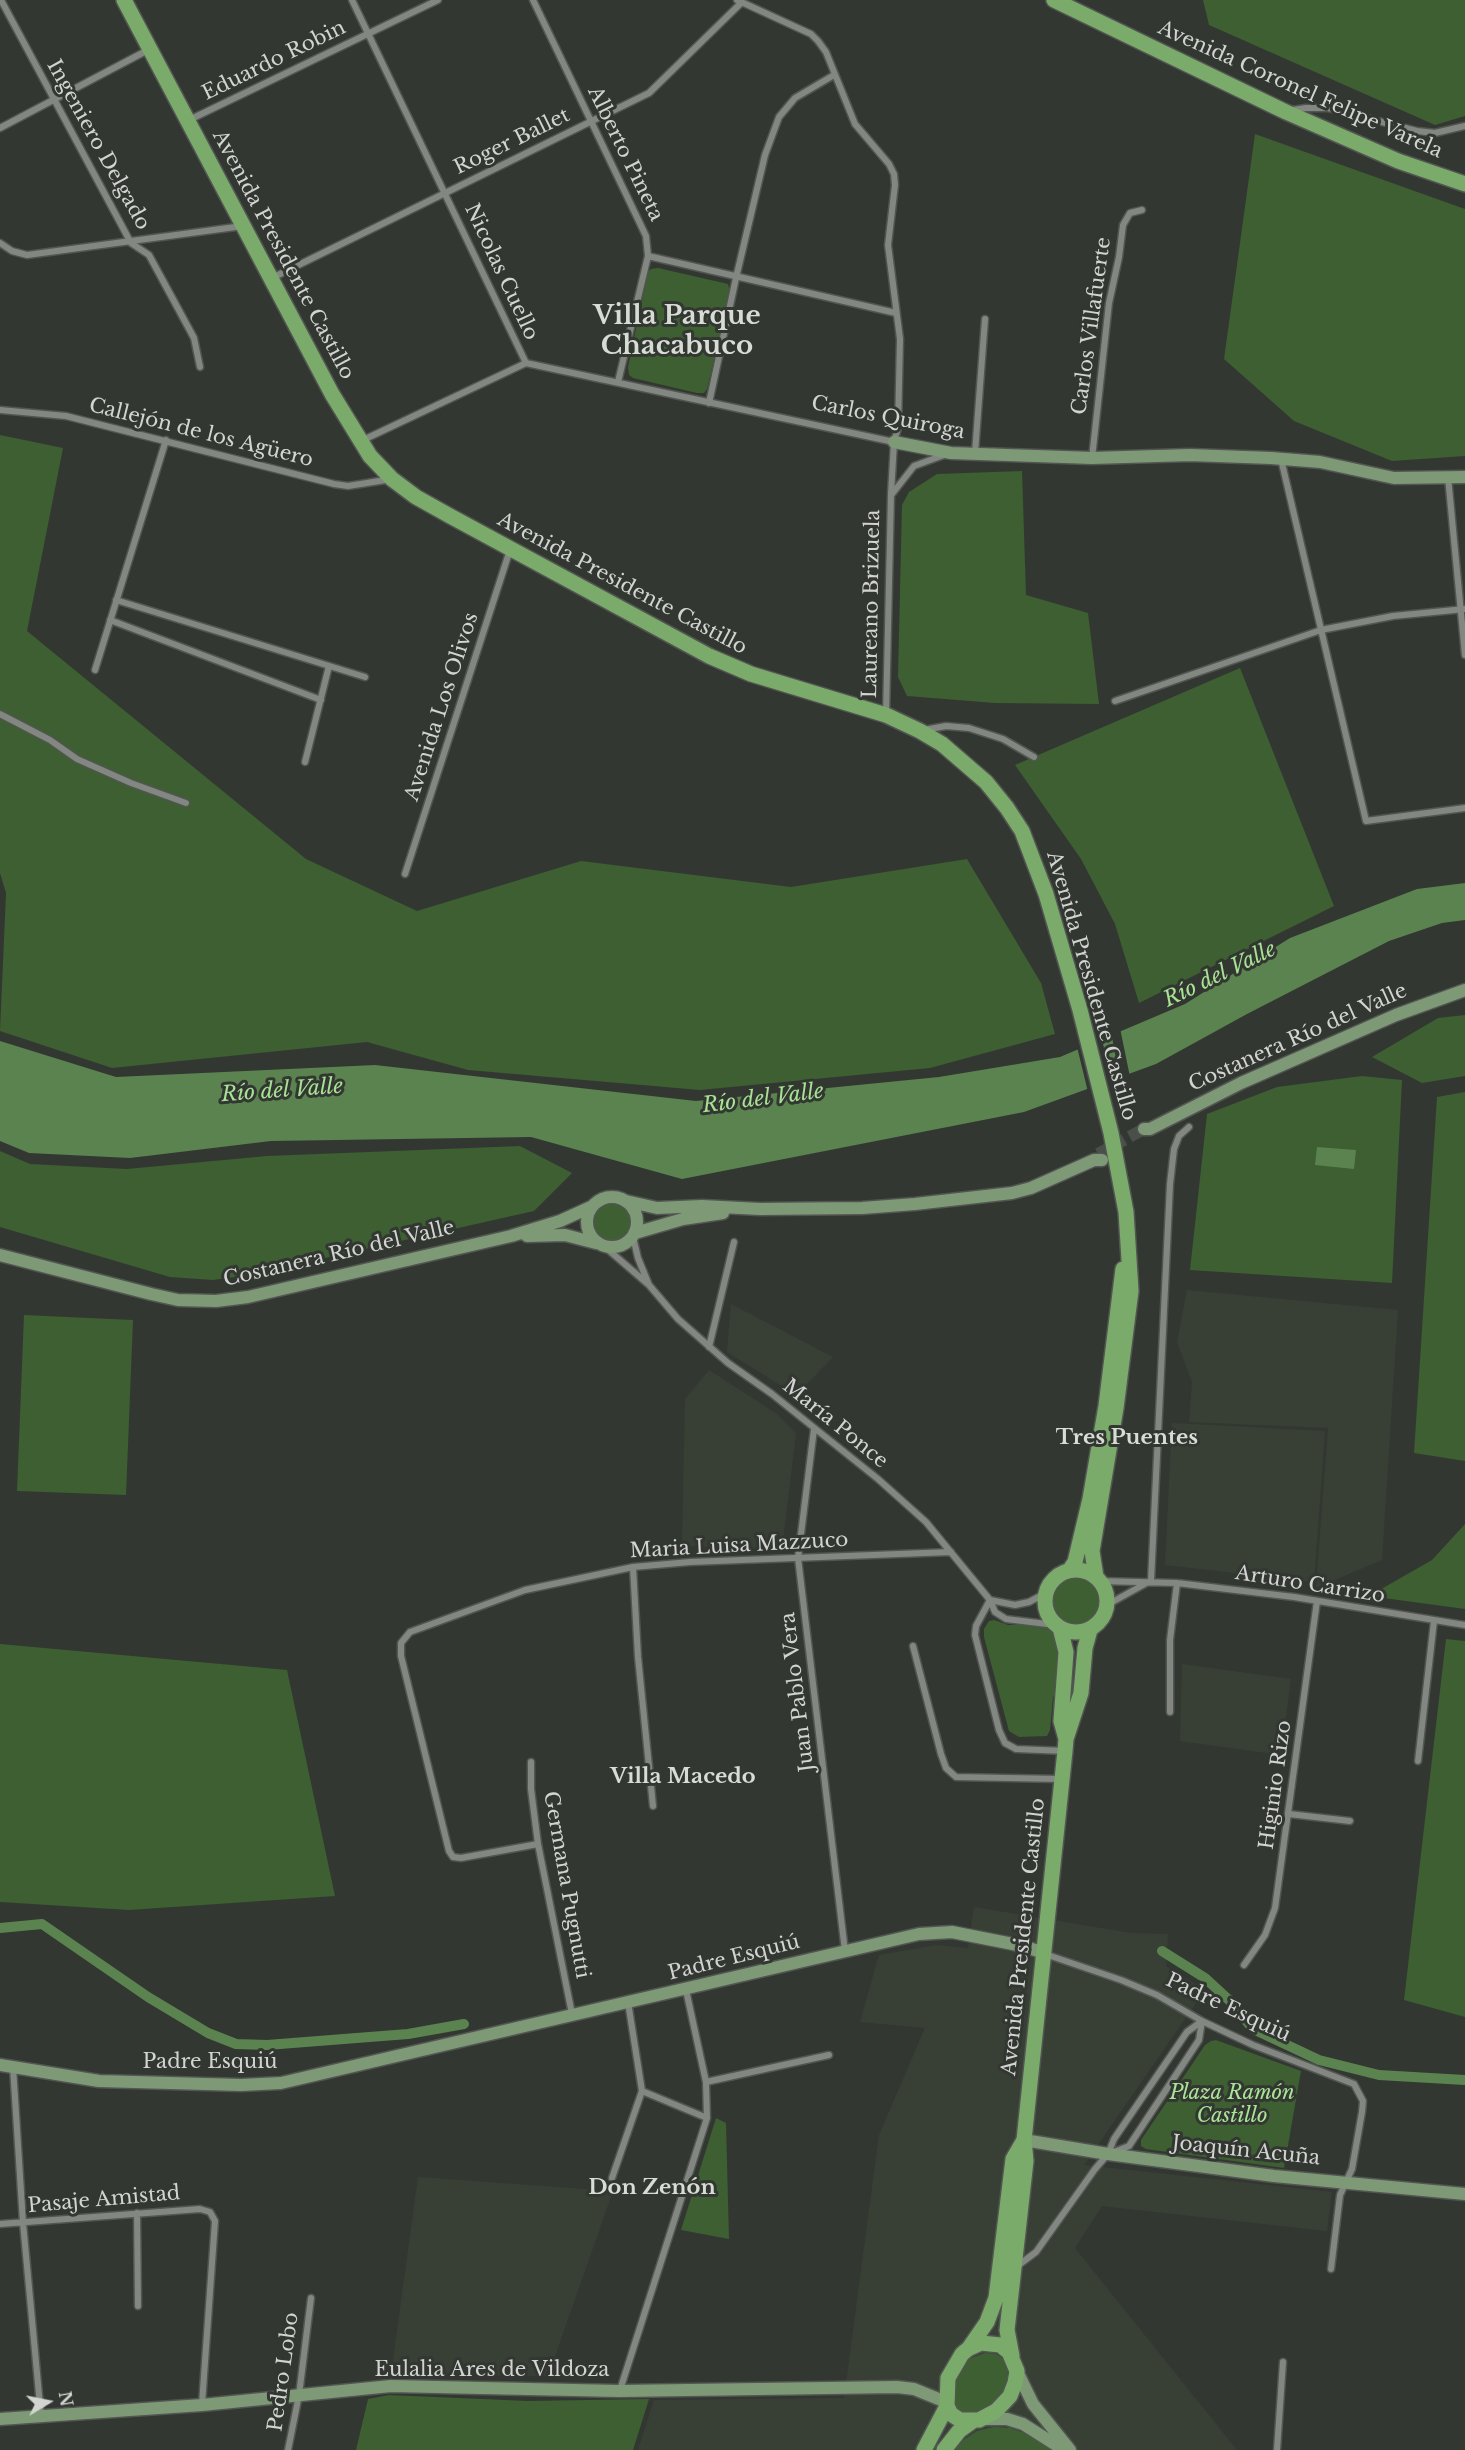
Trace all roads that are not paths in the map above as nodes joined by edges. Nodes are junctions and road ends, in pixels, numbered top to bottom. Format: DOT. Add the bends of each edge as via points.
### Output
graph roads {
  1 [pos="1,0"];
  2 [pos="124,0"];
  3 [pos="352,0"];
  4 [pos="438,0"];
  5 [pos="533,0"];
  6 [pos="1054,0"];
  7 [pos="740,1"];
  8 [pos="368,34"];
  9 [pos="150,49"];
  10 [pos="834,75"];
  11 [pos="54,100"];
  12 [pos="1286,112"];
  13 [pos="189,120"];
  14 [pos="591,122"];
  15 [pos="1465,126"];
  16 [pos="0,128"];
  17 [pos="1465,184"];
  18 [pos="445,193"];
  19 [pos="1142,210"];
  20 [pos="244,226"];
  21 [pos="0,243"];
  22 [pos="131,243"];
  23 [pos="648,256"];
  24 [pos="271,278"];
  25 [pos="736,278"];
  26 [pos="896,313"];
  27 [pos="985,319"];
  28 [pos="526,363"];
  29 [pos="200,367"];
  30 [pos="618,382"];
  31 [pos="710,403"];
  32 [pos="0,410"];
  33 [pos="166,440"];
  34 [pos="360,442"];
  35 [pos="894,442"];
  36 [pos="951,453"];
  37 [pos="975,454"];
  38 [pos="1092,458"];
  39 [pos="1281,458"];
  40 [pos="1448,477"];
  41 [pos="1465,477"];
  42 [pos="393,479"];
  43 [pos="891,494"];
  44 [pos="510,549"];
  45 [pos="117,600"];
  46 [pos="1463,609"];
  47 [pos="110,620"];
  48 [pos="1321,630"];
  49 [pos="1465,655"];
  50 [pos="328,666"];
  51 [pos="95,670"];
  52 [pos="365,677"];
  53 [pos="321,700"];
  54 [pos="1115,701"];
  55 [pos="0,714"];
  56 [pos="886,715"];
  57 [pos="920,730"];
  58 [pos="1034,757"];
  59 [pos="305,762"];
  60 [pos="186,803"];
  61 [pos="1465,808"];
  62 [pos="405,874"];
  63 [pos="1465,990"];
  64 [pos="1189,1127"];
  65 [pos="1147,1131"];
  66 [pos="1098,1158"];
  67 [pos="626,1201"];
  68 [pos="593,1206"];
  69 [pos="751,1209"];
  70 [pos="634,1235"];
  71 [pos="511,1236"];
  72 [pos="734,1242"];
  73 [pos="601,1246"];
  74 [pos="1127,1248"];
  75 [pos="0,1255"];
  76 [pos="649,1285"];
  77 [pos="709,1347"];
  78 [pos="814,1429"];
  79 [pos="951,1552"];
  80 [pos="798,1558"];
  81 [pos="633,1567"];
  82 [pos="1069,1571"];
  83 [pos="1098,1579"];
  84 [pos="1151,1581"];
  85 [pos="1177,1583"];
  86 [pos="1046,1593"];
  87 [pos="990,1600"];
  88 [pos="1317,1601"];
  89 [pos="1107,1605"];
  90 [pos="1434,1621"];
  91 [pos="1465,1625"];
  92 [pos="1058,1627"];
  93 [pos="1090,1630"];
  94 [pos="913,1646"];
  95 [pos="1170,1712"];
  96 [pos="1066,1745"];
  97 [pos="1418,1761"];
  98 [pos="531,1762"];
  99 [pos="1062,1779"];
  100 [pos="653,1806"];
  101 [pos="1289,1814"];
  102 [pos="1350,1821"];
  103 [pos="538,1844"];
  104 [pos="845,1950"];
  105 [pos="1044,1953"];
  106 [pos="1244,1965"];
  107 [pos="686,1990"];
  108 [pos="628,2002"];
  109 [pos="572,2014"];
  110 [pos="1202,2021"];
  111 [pos="829,2055"];
  112 [pos="0,2065"];
  113 [pos="13,2067"];
  114 [pos="706,2082"];
  115 [pos="642,2091"];
  116 [pos="707,2118"];
  117 [pos="1024,2140"];
  118 [pos="1108,2154"];
  119 [pos="612,2178"];
  120 [pos="1346,2181"];
  121 [pos="1465,2194"];
  122 [pos="137,2213"];
  123 [pos="23,2223"];
  124 [pos="0,2224"];
  125 [pos="1013,2269"];
  126 [pos="1331,2269"];
  127 [pos="311,2298"];
  128 [pos="138,2306"];
  129 [pos="968,2349"];
  130 [pos="1283,2362"];
  131 [pos="1014,2363"];
  132 [pos="619,2391"];
  133 [pos="299,2395"];
  134 [pos="947,2404"];
  135 [pos="202,2405"];
  136 [pos="41,2416"];
  137 [pos="0,2419"];
  138 [pos="976,2420"];
  139 [pos="288,2450"];
  140 [pos="924,2450"];
  141 [pos="944,2450"];
  142 [pos="1064,2450"];
  143 [pos="1070,2450"];
  144 [pos="1277,2450"];
  1 -- 11 [label="street, Ingeniero Delgado"];
  2 -- 9 [label="main road, Avenida Presidente Castillo"];
  3 -- 8 [label="street, Nicolas Cuello"];
  4 -- 8 [label="street, Eduardo Robin"];
  5 -- 14 [label="street, Alberto Pineta"];
  6 -- 12 [label="main road, Avenida Coronel Felipe Varela"];
  7 -- 10 [label="street, Laureano Brizuela" via="811,34 825,52"];
  7 -- 14 [label="street, Roger Ballet" via="649,93"];
  8 -- 13 [label="street, Eduardo Robin"];
  8 -- 18 [label="street, Nicolas Cuello"];
  9 -- 11 [label="street"];
  9 -- 13 [label="main road, Avenida Presidente Castillo"];
  10 -- 25 [label="street" via="795,98 779,117 765,155"];
  10 -- 26 [label="street, Laureano Brizuela" via="855,124 894,174 888,245"];
  11 -- 16 [label="street"];
  11 -- 22 [label="street, Ingeniero Delgado"];
  12 -- 15 [label="street" via="1328,108 1435,133"];
  12 -- 17 [label="main road, Avenida Coronel Felipe Varela"];
  13 -- 20 [label="main road, Avenida Presidente Castillo"];
  14 -- 18 [label="street, Roger Ballet"];
  14 -- 23 [label="street, Alberto Pineta" via="646,236"];
  18 -- 24 [label="street, Roger Ballet"];
  18 -- 28 [label="street, Nicolas Cuello"];
  19 -- 38 [label="street, Carlos Villafuerte" via="1130,213 1123,225 1109,303"];
  20 -- 22 [label="street"];
  20 -- 24 [label="main road, Avenida Presidente Castillo"];
  21 -- 22 [label="street" via="27,255"];
  22 -- 29 [label="street, Ingeniero Delgado" via="148,255 195,338"];
  23 -- 25 [label="street"];
  23 -- 30 [label="street"];
  24 -- 34 [label="main road, Avenida Presidente Castillo"];
  25 -- 26 [label="street"];
  25 -- 31 [label="street"];
  26 -- 35 [label="street, Laureano Brizuela" via="898,428"];
  27 -- 37 [label="street"];
  28 -- 30 [label="street, Carlos Quiroga"];
  28 -- 34 [label="street"];
  30 -- 31 [label="street, Carlos Quiroga"];
  31 -- 35 [label="street, Carlos Quiroga"];
  32 -- 33 [label="street, Callejón de los Agüero" via="66,416"];
  33 -- 42 [label="street, Callejón de los Agüero" via="334,484 348,486"];
  33 -- 45 [label="street"];
  34 -- 42 [label="main road, Avenida Presidente Castillo"];
  35 -- 36 [label="street, Carlos Quiroga"];
  35 -- 43 [label="street, Laureano Brizuela"];
  36 -- 37 [label="street, Carlos Quiroga"];
  36 -- 43 [label="street, Laureano Brizuela" via="914,466"];
  37 -- 38 [label="street, Carlos Quiroga"];
  38 -- 39 [label="street, Carlos Quiroga"];
  39 -- 40 [label="street, Carlos Quiroga" via="1320,462 1385,477"];
  39 -- 48 [label="street"];
  40 -- 41 [label="street, Carlos Quiroga"];
  40 -- 46 [label="street"];
  42 -- 44 [label="main road, Avenida Presidente Castillo" via="416,497"];
  43 -- 56 [label="street, Laureano Brizuela"];
  44 -- 56 [label="main road, Avenida Presidente Castillo" via="727,664"];
  44 -- 62 [label="street, Avenida Los Olivos"];
  45 -- 47 [label="street"];
  45 -- 50 [label="street"];
  46 -- 48 [label="street" via="1393,616"];
  46 -- 49 [label="street"];
  47 -- 51 [label="street"];
  47 -- 53 [label="street"];
  48 -- 54 [label="street"];
  48 -- 61 [label="street" via="1366,821"];
  50 -- 52 [label="street"];
  50 -- 53 [label="street"];
  53 -- 59 [label="street"];
  55 -- 60 [label="street" via="77,759"];
  56 -- 57 [label="main road, Avenida Presidente Castillo"];
  57 -- 58 [label="street" via="969,728 1002,739"];
  57 -- 74 [label="main road, Avenida Presidente Castillo" via="986,782 1022,831 1046,894 1112,1133 1126,1212"];
  63 -- 65 [label="street, Costanera Río del Valle" via="1396,1015 1232,1088"];
  64 -- 84 [label="street" via="1173,1149 1170,1184"];
  66 -- 69 [label="street" via="1031,1188 985,1198 862,1209"];
  67 -- 68 [label="street" via="610,1197"];
  67 -- 69 [label="street" via="657,1208"];
  67 -- 70 [label="street" via="637,1216"];
  68 -- 71 [label="street, Costanera Río del Valle" via="570,1218"];
  68 -- 73 [label="street" via="586,1224"];
  69 -- 70 [label="street" via="683,1219"];
  70 -- 73 [label="street" via="623,1246"];
  70 -- 76 [label="street, María Ponce"];
  71 -- 73 [label="street, Costanera Río del Valle" via="565,1235"];
  71 -- 75 [label="street, Costanera Río del Valle" via="216,1301 178,1300"];
  72 -- 77 [label="street"];
  73 -- 76 [label="street, María Ponce"];
  74 -- 82 [label="main road, Avenida Presidente Castillo" via="1090,1499 1077,1556"];
  74 -- 83 [label="main road, Avenida Presidente Castillo" via="1131,1291 1092,1551"];
  76 -- 77 [label="street, María Ponce"];
  77 -- 78 [label="street, María Ponce"];
  78 -- 79 [label="street, María Ponce" via="926,1521"];
  78 -- 80 [label="street, Juan Pablo Vera"];
  79 -- 80 [label="street, Maria Luisa Mazzuco"];
  79 -- 87 [label="street, María Ponce"];
  80 -- 81 [label="street, Maria Luisa Mazzuco"];
  80 -- 104 [label="street, Juan Pablo Vera"];
  81 -- 100 [label="street"];
  81 -- 103 [label="street, Maria Luisa Mazzuco" via="525,1590 410,1632 401,1643 400,1656 453,1857"];
  82 -- 83 [label="main road" via="1087,1572"];
  82 -- 86 [label="main road" via="1051,1582"];
  83 -- 84 [label="street, Arturo Carrizo" via="1115,1583"];
  83 -- 89 [label="main road" via="1107,1594"];
  84 -- 85 [label="street, Arturo Carrizo"];
  84 -- 89 [label="street"];
  85 -- 88 [label="street, Arturo Carrizo"];
  85 -- 95 [label="street" via="1170,1640"];
  86 -- 87 [label="street" via="1015,1605"];
  86 -- 92 [label="main road" via="1045,1609"];
  87 -- 92 [label="street, María Ponce" via="995,1612 1006,1619"];
  87 -- 96 [label="street" via="975,1635 1005,1743 1016,1749"];
  88 -- 90 [label="street, Arturo Carrizo"];
  88 -- 101 [label="street, Higinio Rizo"];
  89 -- 93 [label="main road" via="1103,1617"];
  90 -- 91 [label="street, Arturo Carrizo"];
  90 -- 97 [label="street"];
  92 -- 93 [label="main road" via="1072,1633"];
  92 -- 96 [label="main road, Avenida Presidente Castillo" via="1066,1652 1060,1721"];
  93 -- 96 [label="main road, Avenida Presidente Castillo" via="1081,1693"];
  94 -- 99 [label="street" via="941,1754 946,1768 956,1777"];
  96 -- 99 [label="main road, Avenida Presidente Castillo"];
  98 -- 103 [label="street, Germana Pugnutti"];
  99 -- 105 [label="main road, Avenida Presidente Castillo"];
  101 -- 102 [label="street"];
  101 -- 106 [label="street, Higinio Rizo" via="1275,1908 1264,1935"];
  103 -- 109 [label="street, Germana Pugnutti"];
  104 -- 105 [label="street, Padre Esquiú" via="919,1934 952,1932"];
  104 -- 107 [label="street, Padre Esquiú"];
  105 -- 110 [label="street, Padre Esquiú" via="1157,1995"];
  105 -- 117 [label="main road, Avenida Presidente Castillo"];
  107 -- 108 [label="street, Padre Esquiú"];
  107 -- 114 [label="street"];
  108 -- 109 [label="street, Padre Esquiú"];
  108 -- 115 [label="street"];
  109 -- 113 [label="street, Padre Esquiú" via="281,2083 122,2082"];
  110 -- 118 [label="street" via="1187,2032 1114,2139"];
  110 -- 118 [label="street" via="1199,2040 1129,2145"];
  110 -- 120 [label="street, Padre Esquiú" via="1354,2084 1363,2101 1352,2169"];
  111 -- 114 [label="street"];
  112 -- 113 [label="street, Padre Esquiú"];
  113 -- 123 [label="street"];
  114 -- 116 [label="street"];
  115 -- 116 [label="street"];
  115 -- 119 [label="street"];
  116 -- 132 [label="street"];
  117 -- 118 [label="street, Joaquín Acuña"];
  117 -- 125 [label="main road, Avenida Presidente Castillo" via="1026,2161"];
  117 -- 129 [label="main road, Avenida Presidente Castillo" via="1013,2159 996,2298 987,2322"];
  118 -- 120 [label="street, Joaquín Acuña" via="1274,2176"];
  118 -- 125 [label="street" via="1036,2252"];
  120 -- 121 [label="street, Joaquín Acuña"];
  120 -- 126 [label="street, Padre Esquiú" via="1340,2194"];
  122 -- 123 [label="street, Pasaje Amistad"];
  122 -- 128 [label="street"];
  122 -- 135 [label="street, Pasaje Amistad" via="200,2209 210,2212 215,2221"];
  123 -- 124 [label="street, Pasaje Amistad"];
  123 -- 136 [label="street"];
  125 -- 131 [label="main road, Avenida Presidente Castillo" via="1007,2330"];
  127 -- 133 [label="street, Pedro Lobo"];
  129 -- 131 [label="main road" via="981,2343 1003,2346"];
  129 -- 134 [label="main road" via="952,2369"];
  130 -- 144 [label="street"];
  131 -- 138 [label="main road" via="1013,2390 1006,2402"];
  131 -- 143 [label="street, Avenida Presidente Castillo" via="1033,2404"];
  132 -- 133 [label="street, Eulalia Ares de Vildoza" via="391,2386"];
  132 -- 134 [label="street, Eulalia Ares de Vildoza" via="897,2387 914,2389"];
  133 -- 135 [label="street, Eulalia Ares de Vildoza"];
  133 -- 139 [label="street, Pedro Lobo"];
  134 -- 138 [label="main road" via="956,2418"];
  134 -- 140 [label="main road"];
  135 -- 136 [label="street, Eulalia Ares de Vildoza"];
  136 -- 137 [label="street, Eulalia Ares de Vildoza"];
  138 -- 141 [label="main road" via="959,2431"];
  138 -- 142 [label="street" via="1007,2419 1023,2424"];
}
